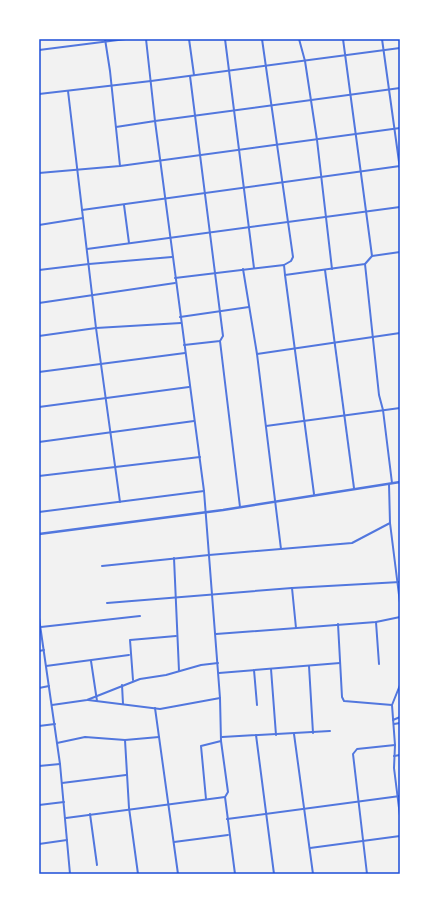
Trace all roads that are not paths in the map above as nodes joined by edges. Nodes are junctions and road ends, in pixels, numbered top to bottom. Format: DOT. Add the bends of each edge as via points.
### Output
graph roads {
  1 [pos="126,39"];
  2 [pos="146,39"];
  3 [pos="189,39"];
  4 [pos="225,39"];
  5 [pos="262,39"];
  6 [pos="299,39"];
  7 [pos="343,39"];
  8 [pos="382,39"];
  9 [pos="105,40"];
  10 [pos="400,48"];
  11 [pos="39,50"];
  12 [pos="384,51"];
  13 [pos="344,55"];
  14 [pos="305,61"];
  15 [pos="267,66"];
  16 [pos="229,71"];
  17 [pos="194,75"];
  18 [pos="190,76"];
  19 [pos="151,81"];
  20 [pos="112,86"];
  21 [pos="400,88"];
  22 [pos="389,89"];
  23 [pos="68,91"];
  24 [pos="39,94"];
  25 [pos="350,95"];
  26 [pos="311,100"];
  27 [pos="272,105"];
  28 [pos="234,110"];
  29 [pos="195,116"];
  30 [pos="155,121"];
  31 [pos="116,127"];
  32 [pos="400,128"];
  33 [pos="394,129"];
  34 [pos="355,134"];
  35 [pos="317,140"];
  36 [pos="278,145"];
  37 [pos="238,150"];
  38 [pos="199,155"];
  39 [pos="160,160"];
  40 [pos="120,166"];
  41 [pos="400,166"];
  42 [pos="400,169"];
  43 [pos="77,170"];
  44 [pos="39,173"];
  45 [pos="360,173"];
  46 [pos="321,178"];
  47 [pos="283,183"];
  48 [pos="243,188"];
  49 [pos="204,194"];
  50 [pos="166,199"];
  51 [pos="124,205"];
  52 [pos="400,208"];
  53 [pos="82,210"];
  54 [pos="366,212"];
  55 [pos="83,218"];
  56 [pos="327,218"];
  57 [pos="288,223"];
  58 [pos="39,225"];
  59 [pos="249,228"];
  60 [pos="209,234"];
  61 [pos="170,238"];
  62 [pos="129,243"];
  63 [pos="87,249"];
  64 [pos="400,252"];
  65 [pos="172,256"];
  66 [pos="372,256"];
  67 [pos="89,264"];
  68 [pos="365,264"];
  69 [pos="284,265"];
  70 [pos="254,268"];
  71 [pos="243,269"];
  72 [pos="332,269"];
  73 [pos="39,270"];
  74 [pos="325,270"];
  75 [pos="214,272"];
  76 [pos="285,275"];
  77 [pos="175,278"];
  78 [pos="175,283"];
  79 [pos="93,295"];
  80 [pos="39,302"];
  81 [pos="249,308"];
  82 [pos="220,311"];
  83 [pos="180,316"];
  84 [pos="181,322"];
  85 [pos="96,328"];
  86 [pos="400,333"];
  87 [pos="39,336"];
  88 [pos="373,338"];
  89 [pos="220,341"];
  90 [pos="334,343"];
  91 [pos="184,345"];
  92 [pos="295,349"];
  93 [pos="185,353"];
  94 [pos="257,354"];
  95 [pos="102,364"];
  96 [pos="39,372"];
  97 [pos="189,387"];
  98 [pos="106,398"];
  99 [pos="39,407"];
  100 [pos="400,408"];
  101 [pos="383,410"];
  102 [pos="344,416"];
  103 [pos="194,421"];
  104 [pos="305,421"];
  105 [pos="266,426"];
  106 [pos="111,432"];
  107 [pos="39,442"];
  108 [pos="200,457"];
  109 [pos="115,468"];
  110 [pos="39,476"];
  111 [pos="400,482"];
  112 [pos="391,483"];
  113 [pos="354,488"];
  114 [pos="204,491"];
  115 [pos="314,494"];
  116 [pos="277,500"];
  117 [pos="120,502"];
  118 [pos="240,507"];
  119 [pos="39,512"];
  120 [pos="206,512"];
  121 [pos="390,523"];
  122 [pos="39,534"];
  123 [pos="281,549"];
  124 [pos="210,554"];
  125 [pos="174,558"];
  126 [pos="102,566"];
  127 [pos="399,582"];
  128 [pos="292,588"];
  129 [pos="212,595"];
  130 [pos="175,597"];
  131 [pos="107,603"];
  132 [pos="400,603"];
  133 [pos="140,616"];
  134 [pos="400,617"];
  135 [pos="39,618"];
  136 [pos="376,622"];
  137 [pos="338,624"];
  138 [pos="41,627"];
  139 [pos="296,628"];
  140 [pos="216,634"];
  141 [pos="176,636"];
  142 [pos="44,650"];
  143 [pos="39,651"];
  144 [pos="129,655"];
  145 [pos="90,661"];
  146 [pos="218,663"];
  147 [pos="340,663"];
  148 [pos="379,664"];
  149 [pos="46,666"];
  150 [pos="309,666"];
  151 [pos="271,669"];
  152 [pos="254,670"];
  153 [pos="179,671"];
  154 [pos="218,673"];
  155 [pos="132,680"];
  156 [pos="122,685"];
  157 [pos="400,685"];
  158 [pos="49,686"];
  159 [pos="39,688"];
  160 [pos="95,696"];
  161 [pos="220,698"];
  162 [pos="87,700"];
  163 [pos="97,701"];
  164 [pos="123,704"];
  165 [pos="52,705"];
  166 [pos="257,705"];
  167 [pos="392,705"];
  168 [pos="155,708"];
  169 [pos="400,717"];
  170 [pos="393,720"];
  171 [pos="400,723"];
  172 [pos="55,724"];
  173 [pos="394,724"];
  174 [pos="39,726"];
  175 [pos="330,731"];
  176 [pos="313,733"];
  177 [pos="294,734"];
  178 [pos="256,735"];
  179 [pos="276,735"];
  180 [pos="160,737"];
  181 [pos="222,737"];
  182 [pos="125,740"];
  183 [pos="221,741"];
  184 [pos="57,743"];
  185 [pos="395,745"];
  186 [pos="400,755"];
  187 [pos="394,756"];
  188 [pos="60,764"];
  189 [pos="39,766"];
  190 [pos="126,775"];
  191 [pos="62,783"];
  192 [pos="399,796"];
  193 [pos="225,797"];
  194 [pos="206,799"];
  195 [pos="360,801"];
  196 [pos="64,802"];
  197 [pos="169,803"];
  198 [pos="39,805"];
  199 [pos="130,808"];
  200 [pos="305,808"];
  201 [pos="266,813"];
  202 [pos="90,814"];
  203 [pos="400,816"];
  204 [pos="66,818"];
  205 [pos="227,819"];
  206 [pos="229,835"];
  207 [pos="400,836"];
  208 [pos="67,840"];
  209 [pos="363,841"];
  210 [pos="174,842"];
  211 [pos="39,844"];
  212 [pos="310,848"];
  213 [pos="97,864"];
  214 [pos="70,874"];
  215 [pos="138,874"];
  216 [pos="178,874"];
  217 [pos="235,874"];
  218 [pos="274,874"];
  219 [pos="313,874"];
  220 [pos="367,874"];
  1 -- 9 [label="street"];
  2 -- 19 [label="street"];
  3 -- 17 [label="street"];
  4 -- 16 [label="street"];
  5 -- 15 [label="street"];
  6 -- 14 [label="street"];
  7 -- 13 [label="street"];
  8 -- 12 [label="street"];
  9 -- 11 [label="street"];
  9 -- 20 [label="street"];
  10 -- 12 [label="street"];
  12 -- 13 [label="street"];
  12 -- 22 [label="street"];
  13 -- 14 [label="street"];
  13 -- 25 [label="street"];
  14 -- 15 [label="street"];
  14 -- 26 [label="street"];
  15 -- 16 [label="street"];
  15 -- 27 [label="street"];
  16 -- 17 [label="street"];
  16 -- 28 [label="street"];
  17 -- 18 [label="street"];
  18 -- 19 [label="street"];
  18 -- 29 [label="street"];
  19 -- 20 [label="street"];
  19 -- 30 [label="street"];
  20 -- 23 [label="street"];
  20 -- 31 [label="street"];
  21 -- 22 [label="street"];
  22 -- 25 [label="street"];
  22 -- 33 [label="street"];
  23 -- 24 [label="street"];
  23 -- 43 [label="street"];
  25 -- 26 [label="street"];
  25 -- 34 [label="street"];
  26 -- 27 [label="street"];
  26 -- 35 [label="street"];
  27 -- 28 [label="street"];
  27 -- 36 [label="street"];
  28 -- 29 [label="street"];
  28 -- 37 [label="street"];
  29 -- 30 [label="street"];
  29 -- 38 [label="street"];
  30 -- 31 [label="street"];
  30 -- 39 [label="street"];
  31 -- 40 [label="street"];
  32 -- 33 [label="street"];
  33 -- 34 [label="street"];
  33 -- 41 [label="street"];
  34 -- 35 [label="street"];
  34 -- 45 [label="street"];
  35 -- 36 [label="street"];
  35 -- 46 [label="street"];
  36 -- 37 [label="street"];
  36 -- 47 [label="street"];
  37 -- 38 [label="street"];
  37 -- 48 [label="street"];
  38 -- 39 [label="street"];
  38 -- 49 [label="street"];
  39 -- 40 [label="street"];
  39 -- 50 [label="street"];
  40 -- 43 [label="street"];
  41 -- 42 [label="street"];
  41 -- 45 [label="street"];
  43 -- 44 [label="street"];
  43 -- 53 [label="street"];
  45 -- 46 [label="street"];
  45 -- 54 [label="street"];
  46 -- 47 [label="street"];
  46 -- 56 [label="street"];
  47 -- 48 [label="street"];
  47 -- 57 [label="street"];
  48 -- 49 [label="street"];
  48 -- 59 [label="street"];
  49 -- 50 [label="street"];
  49 -- 60 [label="street"];
  50 -- 51 [label="street"];
  50 -- 61 [label="street"];
  51 -- 53 [label="street"];
  51 -- 62 [label="street"];
  52 -- 54 [label="street"];
  53 -- 55 [label="street"];
  54 -- 56 [label="street"];
  54 -- 66 [label="street"];
  55 -- 58 [label="street"];
  55 -- 63 [label="street"];
  56 -- 57 [label="street"];
  56 -- 72 [label="street"];
  57 -- 59 [label="street"];
  57 -- 69 [label="street" via="293,257"];
  59 -- 60 [label="street"];
  59 -- 70 [label="street"];
  60 -- 61 [label="street"];
  60 -- 75 [label="street"];
  61 -- 62 [label="street"];
  61 -- 65 [label="street"];
  62 -- 63 [label="street"];
  63 -- 67 [label="street"];
  64 -- 66 [label="street"];
  65 -- 67 [label="street"];
  65 -- 77 [label="street"];
  66 -- 68 [label="street"];
  67 -- 73 [label="street"];
  67 -- 79 [label="street"];
  68 -- 72 [label="street"];
  68 -- 88 [label="street"];
  69 -- 70 [label="street"];
  69 -- 76 [label="street"];
  70 -- 71 [label="street"];
  71 -- 75 [label="street"];
  71 -- 81 [label="street"];
  72 -- 74 [label="street"];
  74 -- 76 [label="street"];
  74 -- 90 [label="street"];
  75 -- 77 [label="street"];
  75 -- 82 [label="street"];
  76 -- 92 [label="street"];
  77 -- 78 [label="street"];
  78 -- 79 [label="street"];
  78 -- 83 [label="street"];
  79 -- 80 [label="street"];
  79 -- 85 [label="street"];
  81 -- 82 [label="street"];
  81 -- 94 [label="street"];
  82 -- 83 [label="street"];
  82 -- 89 [label="street" via="224,336"];
  83 -- 84 [label="street"];
  84 -- 85 [label="street"];
  84 -- 91 [label="street"];
  85 -- 87 [label="street"];
  85 -- 95 [label="street"];
  86 -- 88 [label="street"];
  88 -- 90 [label="street"];
  88 -- 101 [label="street"];
  89 -- 91 [label="street"];
  89 -- 118 [label="street"];
  90 -- 92 [label="street"];
  90 -- 102 [label="street"];
  91 -- 93 [label="street"];
  92 -- 94 [label="street"];
  92 -- 104 [label="street"];
  93 -- 95 [label="street"];
  93 -- 97 [label="street"];
  94 -- 105 [label="street"];
  95 -- 96 [label="street"];
  95 -- 98 [label="street"];
  97 -- 98 [label="street"];
  97 -- 103 [label="street"];
  98 -- 99 [label="street"];
  98 -- 106 [label="street"];
  100 -- 101 [label="street"];
  101 -- 102 [label="street"];
  101 -- 112 [label="street"];
  102 -- 104 [label="street"];
  102 -- 113 [label="street"];
  103 -- 106 [label="street"];
  103 -- 108 [label="street"];
  104 -- 105 [label="street"];
  104 -- 115 [label="street"];
  105 -- 116 [label="street"];
  106 -- 107 [label="street"];
  106 -- 109 [label="street"];
  108 -- 109 [label="street"];
  108 -- 114 [label="street"];
  109 -- 110 [label="street"];
  109 -- 117 [label="street"];
  111 -- 112 [label="street"];
  112 -- 113 [label="street"];
  112 -- 121 [label="street"];
  113 -- 115 [label="street"];
  114 -- 117 [label="street"];
  114 -- 120 [label="street"];
  115 -- 116 [label="street"];
  116 -- 118 [label="street"];
  116 -- 123 [label="street"];
  117 -- 119 [label="street"];
  118 -- 120 [label="street"];
  120 -- 122 [label="street"];
  120 -- 124 [label="street"];
  121 -- 123 [label="street" via="361,540"];
  121 -- 127 [label="street"];
  123 -- 124 [label="street"];
  124 -- 125 [label="street"];
  124 -- 129 [label="street"];
  125 -- 126 [label="street"];
  125 -- 130 [label="street"];
  127 -- 128 [label="street"];
  127 -- 132 [label="street"];
  128 -- 129 [label="street"];
  128 -- 139 [label="street"];
  129 -- 130 [label="street"];
  129 -- 140 [label="street"];
  130 -- 131 [label="street"];
  130 -- 141 [label="street"];
  133 -- 138 [label="street"];
  134 -- 136 [label="street"];
  135 -- 138 [label="street"];
  136 -- 137 [label="street"];
  136 -- 148 [label="street"];
  137 -- 139 [label="street"];
  137 -- 147 [label="street"];
  138 -- 142 [label="street"];
  139 -- 140 [label="street"];
  140 -- 146 [label="street"];
  141 -- 144 [label="street" via="131,639"];
  141 -- 153 [label="street"];
  142 -- 143 [label="street"];
  142 -- 149 [label="street"];
  144 -- 145 [label="street"];
  144 -- 155 [label="street"];
  145 -- 149 [label="street"];
  145 -- 160 [label="street"];
  146 -- 153 [label="street"];
  146 -- 154 [label="street"];
  147 -- 150 [label="street"];
  147 -- 167 [label="street" via="344,702"];
  149 -- 158 [label="street"];
  150 -- 151 [label="street"];
  150 -- 176 [label="street"];
  151 -- 152 [label="street"];
  151 -- 179 [label="street"];
  152 -- 154 [label="street"];
  152 -- 166 [label="street"];
  153 -- 155 [label="street"];
  154 -- 161 [label="street"];
  155 -- 156 [label="street"];
  156 -- 160 [label="street"];
  156 -- 164 [label="street"];
  157 -- 167 [label="street"];
  158 -- 159 [label="street"];
  158 -- 165 [label="street"];
  160 -- 162 [label="street"];
  160 -- 163 [label="street"];
  161 -- 168 [label="street"];
  161 -- 181 [label="street"];
  162 -- 163 [label="street"];
  162 -- 165 [label="street"];
  163 -- 164 [label="street"];
  164 -- 168 [label="street"];
  165 -- 172 [label="street"];
  167 -- 170 [label="street"];
  168 -- 180 [label="street"];
  169 -- 170 [label="street"];
  170 -- 173 [label="street"];
  171 -- 173 [label="street"];
  172 -- 174 [label="street"];
  172 -- 184 [label="street"];
  173 -- 185 [label="street"];
  175 -- 176 [label="street"];
  176 -- 177 [label="street"];
  177 -- 179 [label="street"];
  177 -- 200 [label="street"];
  178 -- 179 [label="street"];
  178 -- 181 [label="street"];
  178 -- 201 [label="street"];
  180 -- 182 [label="street"];
  180 -- 197 [label="street"];
  181 -- 183 [label="street"];
  182 -- 184 [label="street" via="89,737"];
  182 -- 190 [label="street"];
  183 -- 193 [label="street" via="228,792"];
  183 -- 194 [label="street" via="201,746"];
  184 -- 188 [label="street"];
  185 -- 187 [label="street"];
  185 -- 195 [label="street" via="358,749 354,752"];
  186 -- 187 [label="street"];
  187 -- 192 [label="street"];
  188 -- 189 [label="street"];
  188 -- 191 [label="street"];
  190 -- 191 [label="street"];
  190 -- 199 [label="street"];
  191 -- 196 [label="street"];
  192 -- 195 [label="street"];
  192 -- 203 [label="street"];
  193 -- 194 [label="street"];
  193 -- 205 [label="street"];
  194 -- 197 [label="street"];
  195 -- 200 [label="street"];
  195 -- 209 [label="street"];
  196 -- 198 [label="street"];
  196 -- 204 [label="street"];
  197 -- 199 [label="street"];
  197 -- 210 [label="street"];
  199 -- 202 [label="street"];
  199 -- 215 [label="street"];
  200 -- 201 [label="street"];
  200 -- 212 [label="street"];
  201 -- 205 [label="street"];
  201 -- 218 [label="street"];
  202 -- 204 [label="street"];
  202 -- 213 [label="street"];
  204 -- 208 [label="street"];
  205 -- 206 [label="street"];
  206 -- 210 [label="street"];
  206 -- 217 [label="street"];
  207 -- 209 [label="street"];
  208 -- 211 [label="street"];
  208 -- 214 [label="street"];
  209 -- 212 [label="street"];
  209 -- 220 [label="street"];
  210 -- 216 [label="street"];
  212 -- 219 [label="street"];
}
